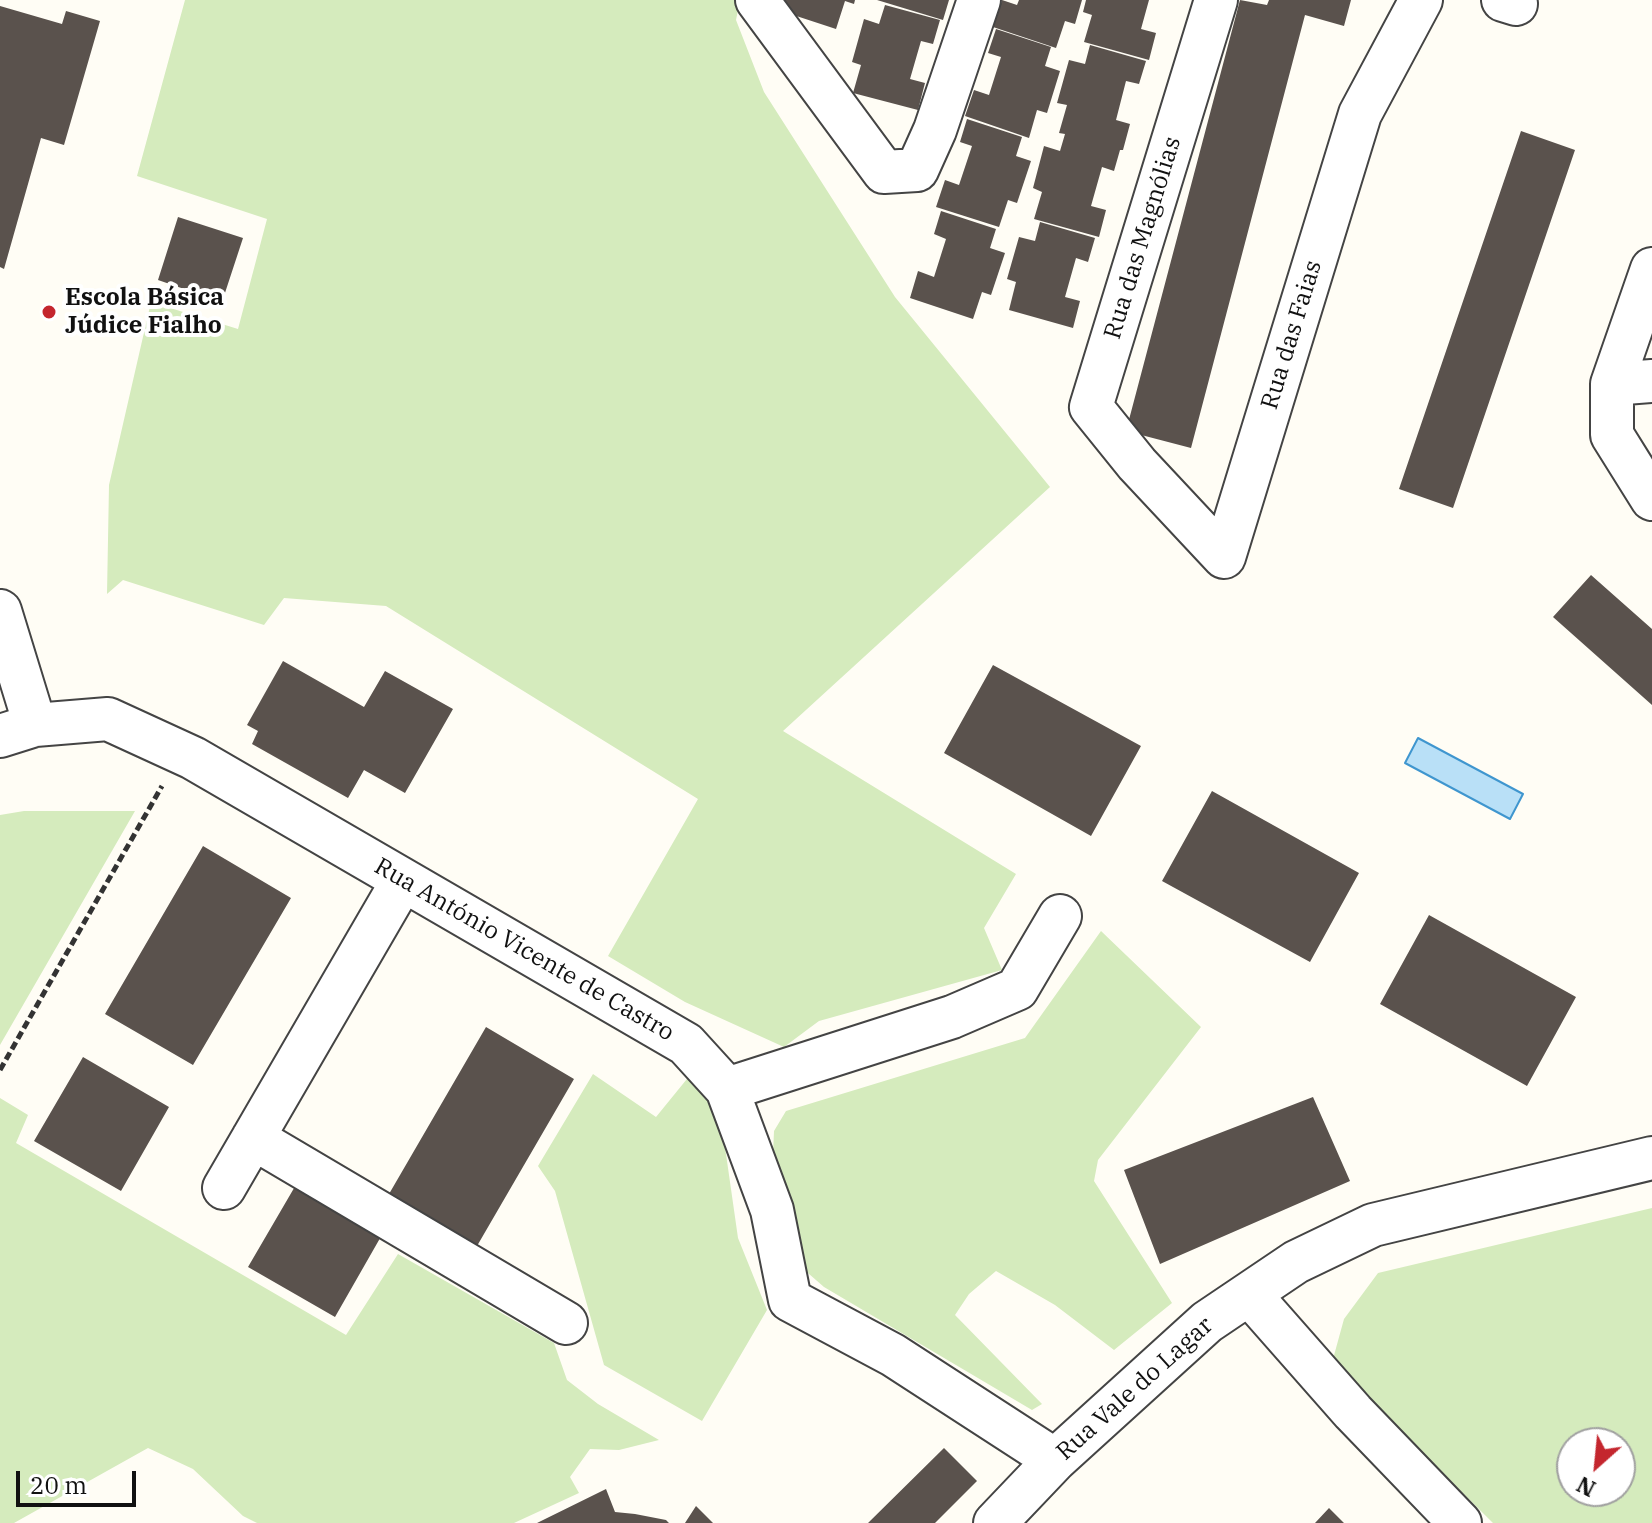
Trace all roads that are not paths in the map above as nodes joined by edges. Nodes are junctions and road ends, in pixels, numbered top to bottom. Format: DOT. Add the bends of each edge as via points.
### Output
graph roads {
  1 [pos="757,0"];
  2 [pos="979,0"];
  3 [pos="1216,0"];
  4 [pos="1421,0"];
  5 [pos="1652,269"];
  6 [pos="1632,382"];
  7 [pos="1137,464"];
  8 [pos="1652,499"];
  9 [pos="0,611"];
  10 [pos="18,730"];
  11 [pos="403,880"];
  12 [pos="1060,916"];
  13 [pos="727,1089"];
  14 [pos="253,1138"];
  15 [pos="1652,1158"];
  16 [pos="224,1188"];
  17 [pos="1250,1295"];
  18 [pos="566,1323"];
  19 [pos="1055,1460"];
  20 [pos="995,1523"];
  21 [pos="1460,1523"];
  1 -- 2 [label="street" via="884,172 917,170"];
  3 -- 7 [label="street, Rua das Magnólias" via="1091,407"];
  4 -- 7 [label="street, Rua das Faias" via="1360,114 1224,557"];
  5 -- 6 [label="street"];
  6 -- 8 [label="street" via="1612,435"];
  9 -- 10 [label="street"];
  10 -- 11 [label="street, Rua António Vicente de Castro" via="108,719 182,752"];
  11 -- 13 [label="street, Rua António Vicente de Castro" via="686,1044"];
  11 -- 14 [label="street"];
  12 -- 13 [label="street" via="1017,989 952,1017"];
  13 -- 19 [label="street, Rua António Vicente de Castro" via="772,1210 790,1300 893,1355"];
  14 -- 16 [label="street"];
  14 -- 18 [label="street"];
  15 -- 17 [label="street, Rua Vale do Lagar" via="1373,1225 1296,1262"];
  17 -- 19 [label="street, Rua Vale do Lagar" via="1207,1322"];
  17 -- 21 [label="street"];
  19 -- 20 [label="street, Rua Vale do Lagar"];
}
